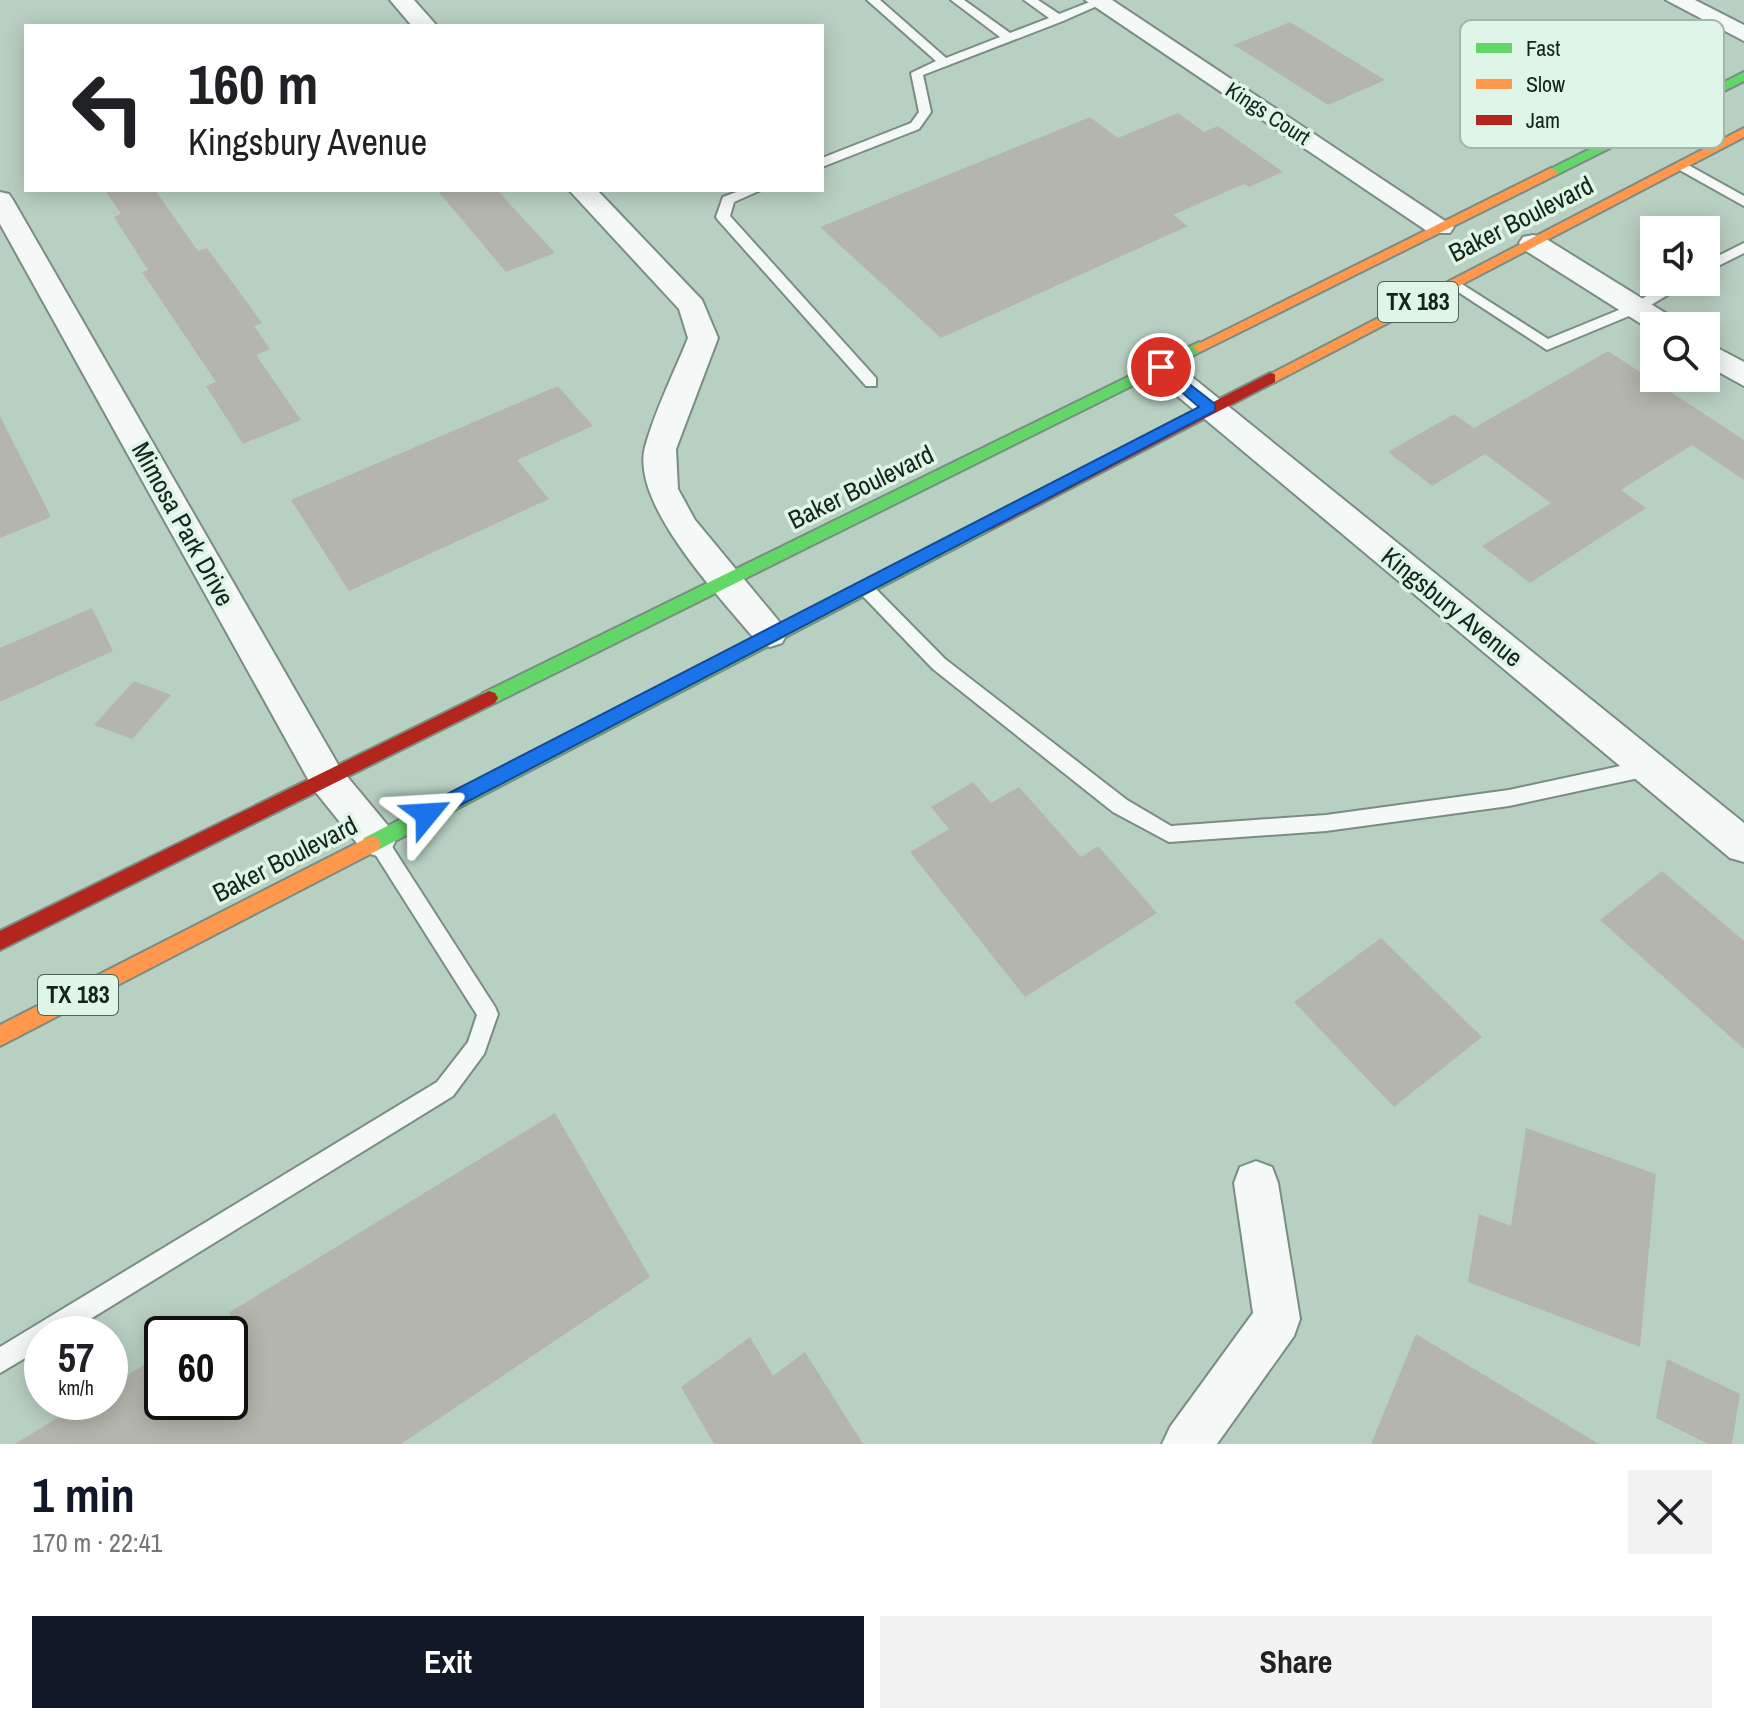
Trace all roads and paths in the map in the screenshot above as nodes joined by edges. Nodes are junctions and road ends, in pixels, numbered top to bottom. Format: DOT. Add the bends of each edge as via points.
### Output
graph roads {
  1 [pos="401,0"];
  2 [pos="873,0"];
  3 [pos="957,0"];
  4 [pos="1030,0"];
  5 [pos="1677,0"];
  6 [pos="1098,1"];
  7 [pos="1059,19"];
  8 [pos="1716,20"];
  9 [pos="423,24"];
  10 [pos="1724,24"];
  11 [pos="1744,34"];
  12 [pos="1010,38"];
  13 [pos="945,63"];
  14 [pos="1744,76"];
  15 [pos="1724,86"];
  16 [pos="1744,132"];
  17 [pos="1724,142"];
  18 [pos="1599,148"];
  19 [pos="1713,148"];
  20 [pos="824,162"];
  21 [pos="1681,165"];
  22 [pos="584,192"];
  23 [pos="749,192"];
  24 [pos="1742,198"];
  25 [pos="0,200"];
  26 [pos="1440,227"];
  27 [pos="1533,243"];
  28 [pos="1744,247"];
  29 [pos="1720,260"];
  30 [pos="1454,283"];
  31 [pos="1657,296"];
  32 [pos="1636,308"];
  33 [pos="1642,312"];
  34 [pos="1720,361"];
  35 [pos="1161,367"];
  36 [pos="1744,376"];
  37 [pos="871,382"];
  38 [pos="1210,408"];
  39 [pos="727,582"];
  40 [pos="864,587"];
  41 [pos="770,634"];
  42 [pos="1648,768"];
  43 [pos="327,779"];
  44 [pos="377,840"];
  45 [pos="1744,846"];
  46 [pos="0,941"];
  47 [pos="0,1036"];
  48 [pos="1256,1183"];
  49 [pos="74,1316"];
  50 [pos="24,1346"];
  51 [pos="0,1361"];
  52 [pos="1187,1444"];
  1 -- 9 [label="street"];
  2 -- 13 [label="lane"];
  3 -- 12 [label="lane"];
  4 -- 7 [label="lane"];
  5 -- 8 [label="street"];
  6 -- 7 [label="lane"];
  6 -- 26 [label="street, Kings Court"];
  7 -- 12 [label="lane"];
  10 -- 11 [label="street"];
  12 -- 13 [label="lane"];
  13 -- 20 [label="lane" via="917,73 925,112 915,126"];
  14 -- 15 [label="main road, Baker Boulevard / TX 183"];
  16 -- 17 [label="main road, Baker Boulevard / TX 183"];
  18 -- 26 [label="main road, Baker Boulevard / TX 183"];
  19 -- 21 [label="main road, Baker Boulevard / TX 183"];
  21 -- 24 [label="lane"];
  21 -- 27 [label="main road, Baker Boulevard / TX 183"];
  22 -- 39 [label="street" via="692,306 703,338 660,449 662,489 684,528"];
  23 -- 37 [label="lane" via="728,200 723,217"];
  25 -- 43 [label="street, Mimosa Park Drive"];
  26 -- 35 [label="main road, Baker Boulevard / TX 183"];
  27 -- 30 [label="main road, Baker Boulevard / TX 183"];
  27 -- 32 [label="street"];
  28 -- 29 [label="lane"];
  30 -- 32 [label="lane" via="1547,345"];
  30 -- 38 [label="main road, Baker Boulevard / TX 183"];
  31 -- 32 [label="lane"];
  32 -- 33 [label="street"];
  34 -- 36 [label="street"];
  35 -- 38 [label="street, Kingsbury Avenue"];
  35 -- 39 [label="main road, Baker Boulevard / TX 183"];
  38 -- 40 [label="main road, Baker Boulevard / TX 183"];
  38 -- 42 [label="street, Kingsbury Avenue"];
  39 -- 41 [label="street"];
  39 -- 43 [label="main road, Baker Boulevard / TX 183"];
  40 -- 41 [label="main road, Baker Boulevard / TX 183"];
  40 -- 42 [label="lane" via="939,664 1120,806 1169,834 1341,821 1509,798"];
  41 -- 44 [label="main road, Baker Boulevard / TX 183"];
  42 -- 45 [label="street, Kingsbury Avenue"];
  43 -- 44 [label="street, Mimosa Park Drive"];
  43 -- 46 [label="main road, Baker Boulevard / TX 183"];
  44 -- 47 [label="main road, Baker Boulevard / TX 183"];
  44 -- 49 [label="lane" via="488,1014 477,1047 445,1089"];
  48 -- 52 [label="street" via="1277,1319"];
  50 -- 51 [label="lane"];
}
